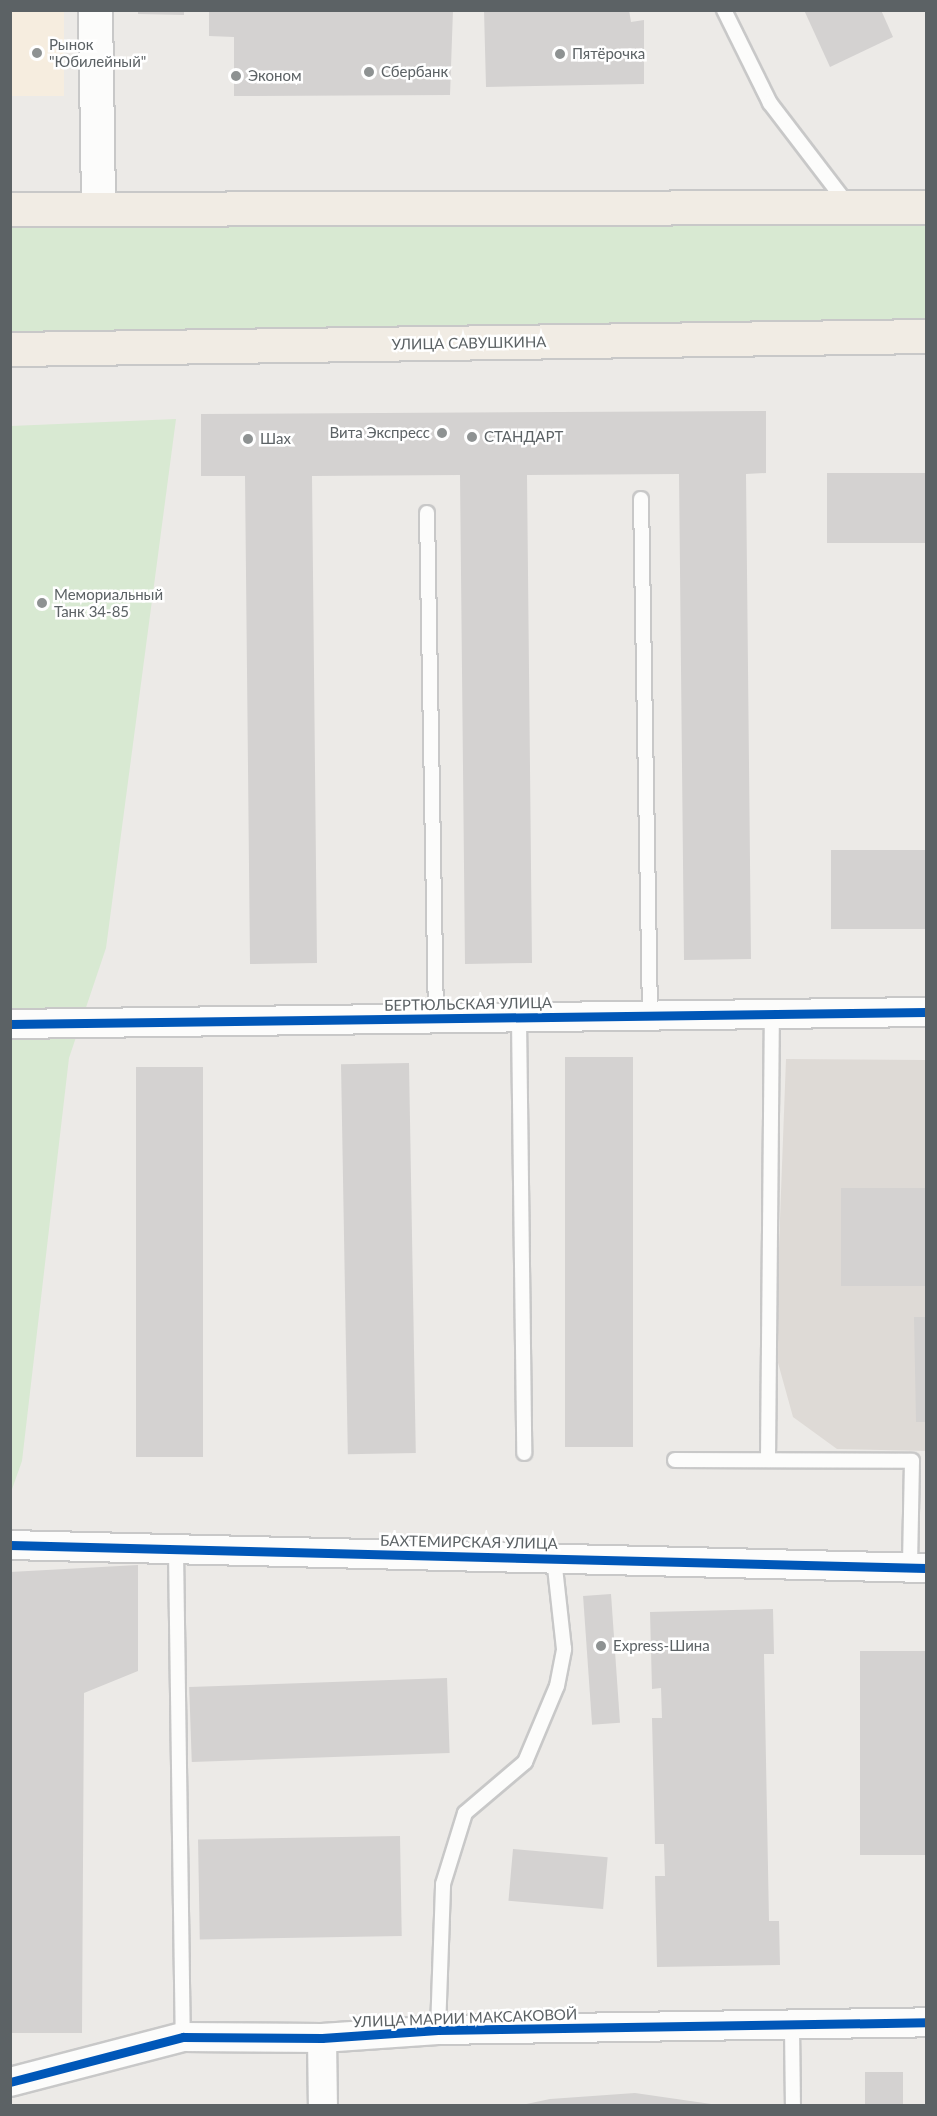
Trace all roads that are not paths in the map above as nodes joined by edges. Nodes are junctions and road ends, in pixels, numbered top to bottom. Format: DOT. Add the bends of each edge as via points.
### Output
graph roads {
  1 [pos="95,10"];
  2 [pos="724,10"];
  3 [pos="849,207"];
  4 [pos="927,207"];
  5 [pos="98,208"];
  6 [pos="10,209"];
  7 [pos="927,336"];
  8 [pos="10,349"];
  9 [pos="641,499"];
  10 [pos="427,513"];
  11 [pos="927,1012"];
  12 [pos="772,1015"];
  13 [pos="650,1017"];
  14 [pos="519,1018"];
  15 [pos="436,1020"];
  16 [pos="10,1024"];
  17 [pos="524,1453"];
  18 [pos="675,1460"];
  19 [pos="768,1460"];
  20 [pos="10,1545"];
  21 [pos="176,1551"];
  22 [pos="554,1559"];
  23 [pos="918,1568"];
  24 [pos="927,2022"];
  25 [pos="792,2027"];
  26 [pos="438,2030"];
  27 [pos="183,2037"];
  28 [pos="322,2038"];
  29 [pos="10,2082"];
  30 [pos="323,2106"];
  31 [pos="793,2106"];
  1 -- 5 [label="street"];
  2 -- 3 [label="lane" via="770,103"];
  3 -- 4 [label="highway"];
  3 -- 5 [label="highway"];
  5 -- 6 [label="highway"];
  7 -- 8 [label="highway, УЛИЦА САВУШКИНА"];
  9 -- 13 [label="lane"];
  10 -- 15 [label="lane"];
  11 -- 12 [label="street, БЕРТЮЛЬСКАЯ УЛИЦА"];
  12 -- 13 [label="street, БЕРТЮЛЬСКАЯ УЛИЦА"];
  12 -- 19 [label="lane"];
  13 -- 14 [label="street, БЕРТЮЛЬСКАЯ УЛИЦА"];
  14 -- 15 [label="street, БЕРТЮЛЬСКАЯ УЛИЦА"];
  14 -- 17 [label="lane"];
  15 -- 16 [label="street, БЕРТЮЛЬСКАЯ УЛИЦА"];
  18 -- 19 [label="lane"];
  19 -- 23 [label="lane" via="912,1461"];
  20 -- 21 [label="street, БАХТЕМИРСКАЯ УЛИЦА"];
  21 -- 22 [label="street, БАХТЕМИРСКАЯ УЛИЦА"];
  21 -- 27 [label="lane"];
  22 -- 23 [label="street, БАХТЕМИРСКАЯ УЛИЦА"];
  22 -- 26 [label="lane" via="564,1649 557,1686 525,1762 465,1813 443,1884"];
  24 -- 25 [label="street, УЛИЦА МАРИИ МАКСАКОВОЙ"];
  25 -- 26 [label="street, УЛИЦА МАРИИ МАКСАКОВОЙ"];
  25 -- 31 [label="lane"];
  26 -- 28 [label="street, УЛИЦА МАРИИ МАКСАКОВОЙ"];
  27 -- 28 [label="street, УЛИЦА МАРИИ МАКСАКОВОЙ"];
  27 -- 29 [label="street, УЛИЦА МАРИИ МАКСАКОВОЙ"];
  28 -- 30 [label="street"];
}
